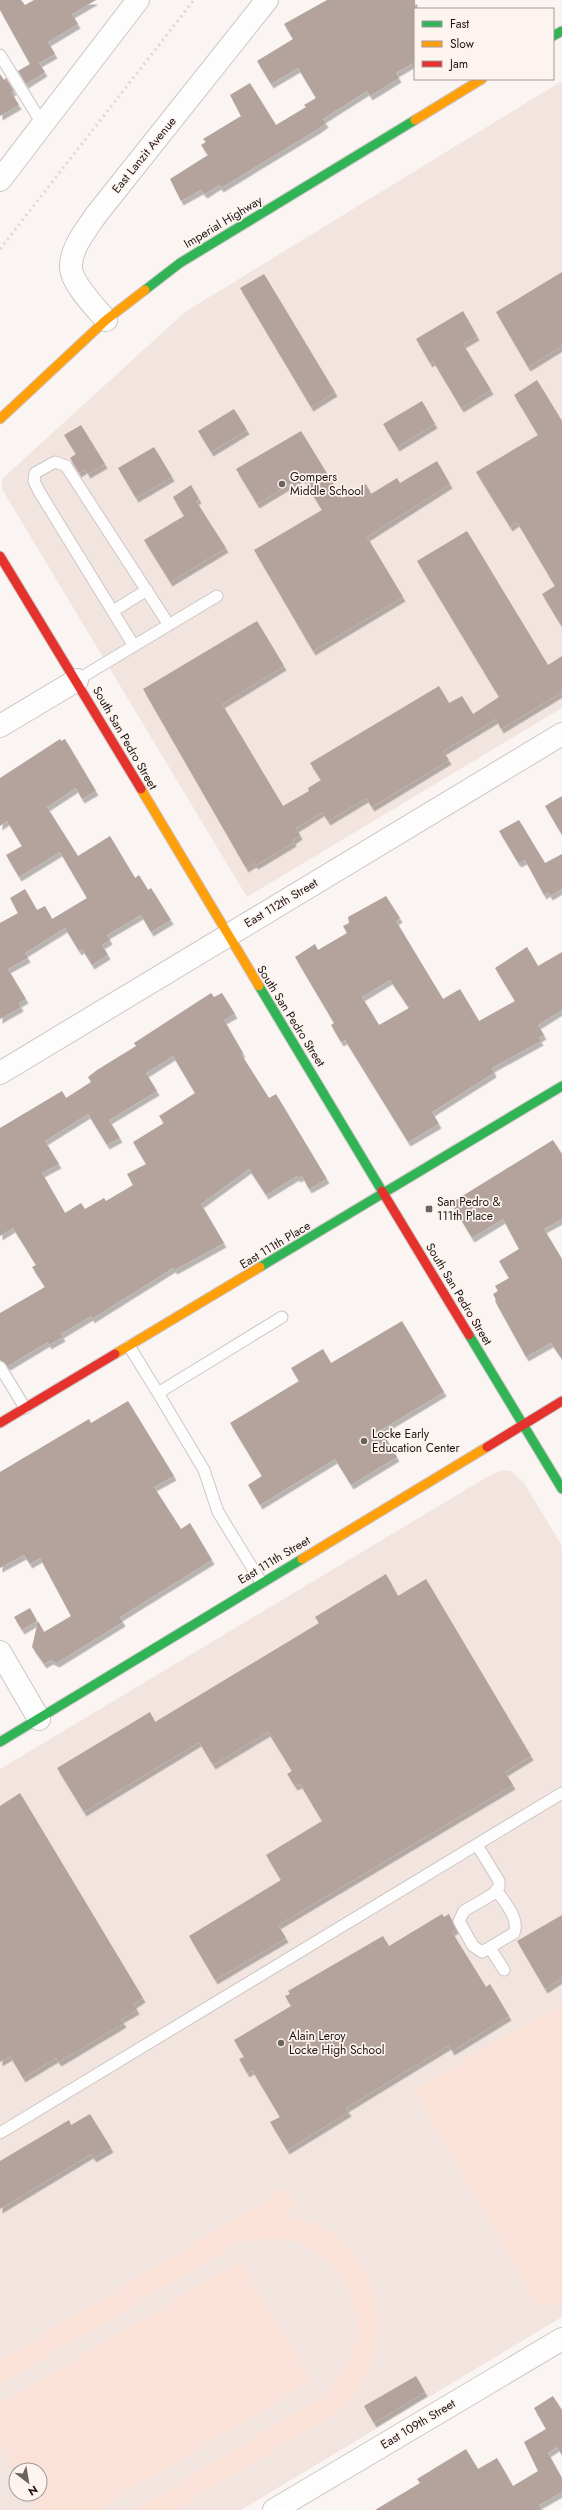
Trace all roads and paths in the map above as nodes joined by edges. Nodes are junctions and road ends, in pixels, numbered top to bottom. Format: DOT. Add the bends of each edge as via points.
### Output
graph roads {
  1 [pos="138,0"];
  2 [pos="267,0"];
  3 [pos="0,55"];
  4 [pos="480,80"];
  5 [pos="42,125"];
  6 [pos="0,180"];
  7 [pos="106,320"];
  8 [pos="0,419"];
  9 [pos="0,556"];
  10 [pos="147,590"];
  11 [pos="217,596"];
  12 [pos="113,611"];
  13 [pos="170,625"];
  14 [pos="134,646"];
  15 [pos="77,680"];
  16 [pos="0,726"];
  17 [pos="562,734"];
  18 [pos="227,935"];
  19 [pos="0,1073"];
  20 [pos="562,1086"];
  21 [pos="385,1193"];
  22 [pos="282,1317"];
  23 [pos="129,1346"];
  24 [pos="0,1367"];
  25 [pos="158,1393"];
  26 [pos="562,1400"];
  27 [pos="25,1408"];
  28 [pos="0,1423"];
  29 [pos="524,1424"];
  30 [pos="562,1489"];
  31 [pos="262,1582"];
  32 [pos="0,1652"];
  33 [pos="39,1719"];
  34 [pos="0,1742"];
  35 [pos="562,1793"];
  36 [pos="477,1845"];
  37 [pos="496,1890"];
  38 [pos="490,1948"];
  39 [pos="504,1970"];
  40 [pos="0,2133"];
  41 [pos="562,2339"];
  42 [pos="274,2510"];
  1 -- 5 [label="street"];
  2 -- 7 [label="street, East Lanzit Avenue" via="96,215 77,244 71,269 81,289"];
  3 -- 5 [label="lane"];
  4 -- 7 [label="street, Imperial Highway" via="180,263"];
  5 -- 6 [label="street"];
  7 -- 8 [label="street, Imperial Highway"];
  9 -- 15 [label="street, South San Pedro Street"];
  10 -- 12 [label="lane"];
  10 -- 12 [label="lane" via="66,466 55,462 35,473 34,482 40,493"];
  10 -- 13 [label="lane"];
  11 -- 13 [label="lane"];
  12 -- 14 [label="lane"];
  13 -- 14 [label="lane"];
  14 -- 15 [label="lane"];
  15 -- 16 [label="street"];
  15 -- 18 [label="street, South San Pedro Street"];
  17 -- 18 [label="street, East 112th Street"];
  18 -- 19 [label="street, East 112th Street"];
  18 -- 21 [label="street, South San Pedro Street"];
  20 -- 21 [label="street, East 111th Place"];
  21 -- 23 [label="street, East 111th Place"];
  21 -- 29 [label="street, South San Pedro Street"];
  22 -- 25 [label="lane"];
  23 -- 25 [label="lane"];
  23 -- 27 [label="street, East 111th Place"];
  24 -- 27 [label="lane"];
  25 -- 31 [label="lane" via="204,1470 218,1512"];
  26 -- 29 [label="street, East 111th Street"];
  27 -- 28 [label="street, East 111th Place"];
  29 -- 30 [label="street, South San Pedro Street"];
  29 -- 31 [label="street, East 111th Street"];
  31 -- 33 [label="street, East 111th Street"];
  32 -- 33 [label="street"];
  33 -- 34 [label="street, East 111th Street"];
  35 -- 36 [label="lane"];
  36 -- 37 [label="lane" via="499,1881"];
  36 -- 40 [label="lane"];
  37 -- 38 [label="lane" via="516,1922 516,1928 514,1933"];
  37 -- 38 [label="lane" via="464,1911 459,1921 478,1950 482,1952"];
  38 -- 39 [label="lane"];
  41 -- 42 [label="street, East 109th Street"];
}
